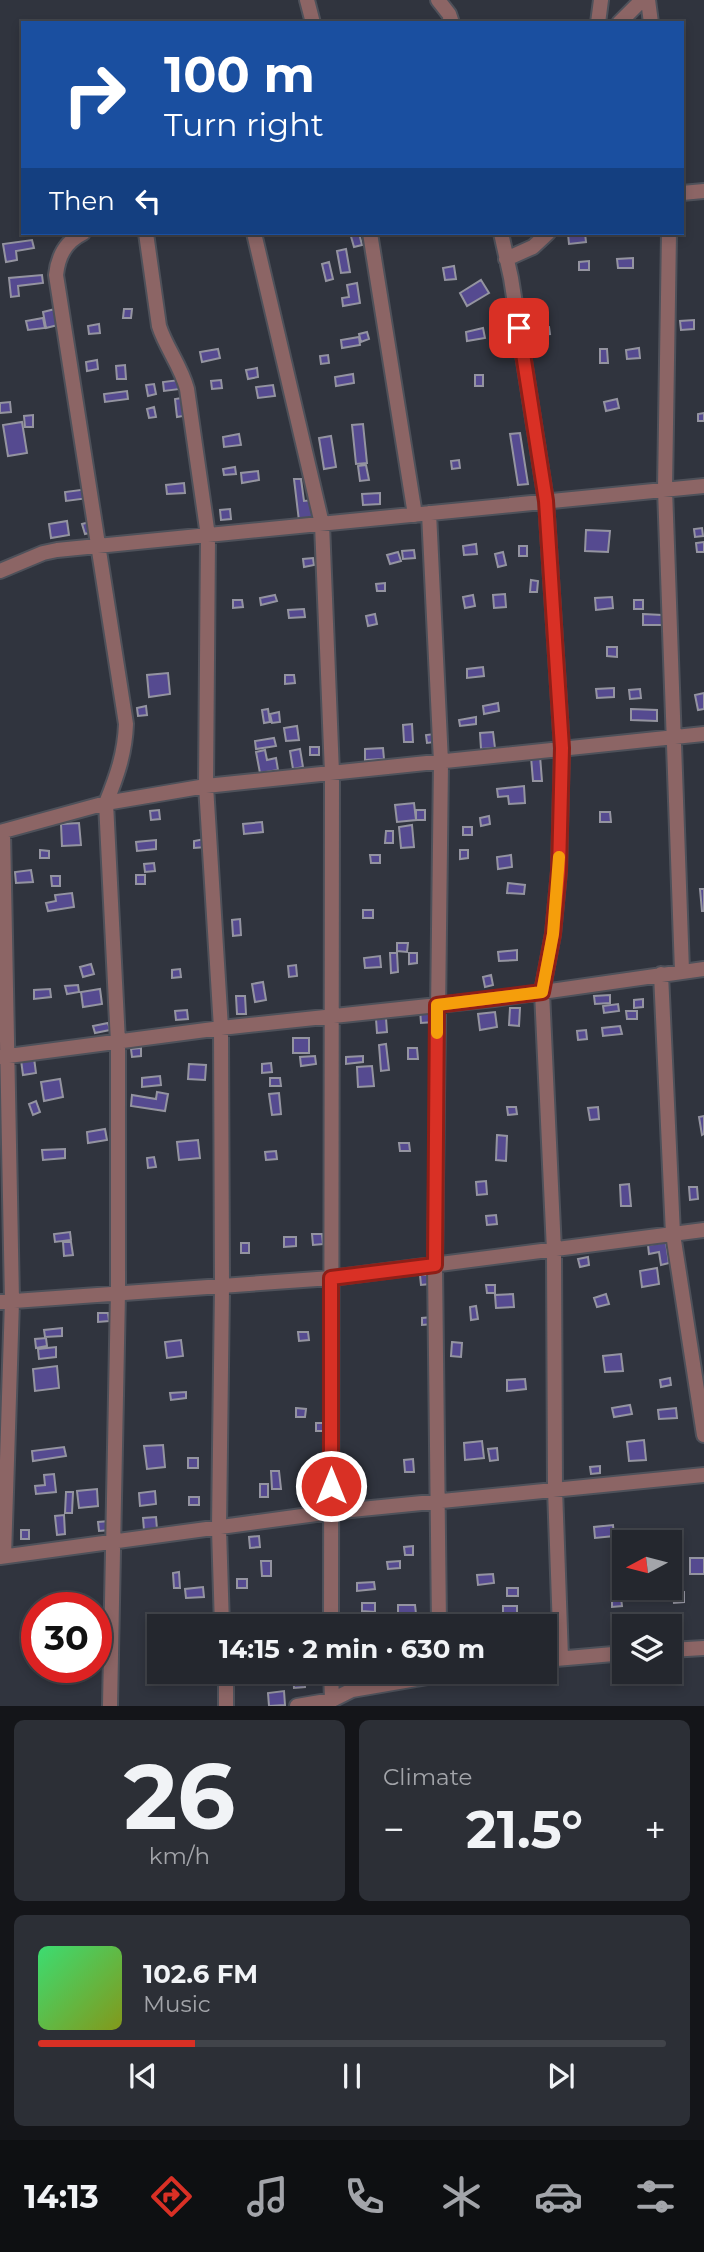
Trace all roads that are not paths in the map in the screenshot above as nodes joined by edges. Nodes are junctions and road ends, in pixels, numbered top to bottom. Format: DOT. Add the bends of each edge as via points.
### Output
graph roads {
  1 [pos="307,0"];
  2 [pos="438,0"];
  3 [pos="601,0"];
  4 [pos="642,0"];
  5 [pos="648,0"];
  6 [pos="312,21"];
  7 [pos="451,21"];
  8 [pos="598,21"];
  9 [pos="620,21"];
  10 [pos="651,21"];
  11 [pos="704,191"];
  12 [pos="684,193"];
  13 [pos="79,235"];
  14 [pos="146,235"];
  15 [pos="254,235"];
  16 [pos="370,235"];
  17 [pos="501,235"];
  18 [pos="546,235"];
  19 [pos="669,235"];
  20 [pos="506,259"];
  21 [pos="704,485"];
  22 [pos="666,489"];
  23 [pos="546,501"];
  24 [pos="422,514"];
  25 [pos="322,524"];
  26 [pos="208,536"];
  27 [pos="100,547"];
  28 [pos="0,571"];
  29 [pos="704,734"];
  30 [pos="674,737"];
  31 [pos="562,748"];
  32 [pos="442,762"];
  33 [pos="332,773"];
  34 [pos="206,786"];
  35 [pos="106,803"];
  36 [pos="1,832"];
  37 [pos="704,969"];
  38 [pos="682,971"];
  39 [pos="660,974"];
  40 [pos="542,992"];
  41 [pos="437,1005"];
  42 [pos="331,1016"];
  43 [pos="221,1028"];
  44 [pos="118,1042"];
  45 [pos="4,1057"];
  46 [pos="704,1230"];
  47 [pos="673,1234"];
  48 [pos="554,1250"];
  49 [pos="435,1265"];
  50 [pos="331,1278"];
  51 [pos="222,1287"];
  52 [pos="118,1292"];
  53 [pos="6,1301"];
  54 [pos="704,1434"];
  55 [pos="704,1475"];
  56 [pos="555,1489"];
  57 [pos="438,1502"];
  58 [pos="331,1512"];
  59 [pos="219,1529"];
  60 [pos="114,1542"];
  61 [pos="2,1557"];
  62 [pos="222,1614"];
  63 [pos="331,1614"];
  64 [pos="439,1614"];
  65 [pos="704,1648"];
  66 [pos="682,1649"];
  67 [pos="612,1654"];
  68 [pos="557,1658"];
  69 [pos="561,1658"];
  70 [pos="226,1684"];
  71 [pos="331,1684"];
  72 [pos="383,1684"];
  73 [pos="332,1700"];
  74 [pos="110,1706"];
  75 [pos="226,1706"];
  76 [pos="297,1706"];
  1 -- 6 [label="street"];
  2 -- 7 [label="street"];
  3 -- 8 [label="street"];
  4 -- 9 [label="street"];
  5 -- 10 [label="street"];
  11 -- 12 [label="street"];
  13 -- 27 [label="street" via="64,248 56,275"];
  14 -- 26 [label="street" via="159,326 187,388"];
  15 -- 25 [label="street"];
  16 -- 24 [label="street"];
  17 -- 20 [label="street"];
  18 -- 20 [label="street" via="533,247"];
  19 -- 22 [label="street"];
  20 -- 23 [label="street"];
  21 -- 22 [label="street"];
  22 -- 23 [label="street"];
  22 -- 30 [label="street"];
  23 -- 24 [label="street"];
  23 -- 31 [label="street"];
  24 -- 25 [label="street"];
  24 -- 32 [label="street"];
  25 -- 26 [label="street"];
  25 -- 33 [label="street"];
  26 -- 27 [label="street"];
  26 -- 34 [label="street"];
  27 -- 28 [label="street" via="43,553"];
  27 -- 35 [label="street" via="126,724 122,764"];
  29 -- 30 [label="street"];
  30 -- 31 [label="street"];
  30 -- 38 [label="street"];
  31 -- 32 [label="street"];
  31 -- 40 [label="street" via="559,871"];
  32 -- 33 [label="street"];
  32 -- 41 [label="street"];
  33 -- 34 [label="street"];
  33 -- 42 [label="street"];
  34 -- 35 [label="street"];
  34 -- 43 [label="street"];
  35 -- 36 [label="street"];
  35 -- 44 [label="street"];
  36 -- 45 [label="street"];
  37 -- 38 [label="street"];
  38 -- 39 [label="street"];
  39 -- 40 [label="street"];
  39 -- 47 [label="street"];
  40 -- 41 [label="street"];
  40 -- 48 [label="street"];
  41 -- 42 [label="street"];
  41 -- 49 [label="street"];
  42 -- 43 [label="street"];
  42 -- 50 [label="street"];
  43 -- 44 [label="street"];
  43 -- 51 [label="street"];
  44 -- 45 [label="street"];
  44 -- 52 [label="street"];
  45 -- 53 [label="street"];
  46 -- 47 [label="street"];
  47 -- 48 [label="street"];
  47 -- 54 [label="street"];
  48 -- 49 [label="street"];
  48 -- 56 [label="street"];
  49 -- 50 [label="street"];
  49 -- 57 [label="street"];
  50 -- 51 [label="street"];
  50 -- 58 [label="street"];
  51 -- 52 [label="street"];
  51 -- 59 [label="street"];
  52 -- 53 [label="street"];
  52 -- 60 [label="street"];
  53 -- 61 [label="street"];
  55 -- 56 [label="street"];
  56 -- 57 [label="street"];
  56 -- 69 [label="street"];
  57 -- 58 [label="street"];
  57 -- 64 [label="street"];
  58 -- 59 [label="street"];
  58 -- 63 [label="street"];
  59 -- 60 [label="street"];
  59 -- 62 [label="street"];
  60 -- 61 [label="street"];
  60 -- 74 [label="street"];
  65 -- 66 [label="street"];
  67 -- 69 [label="street"];
  68 -- 69 [label="street"];
  70 -- 75 [label="street"];
  71 -- 73 [label="street"];
  72 -- 73 [label="street" via="352,1690"];
  73 -- 76 [label="street"];
}
